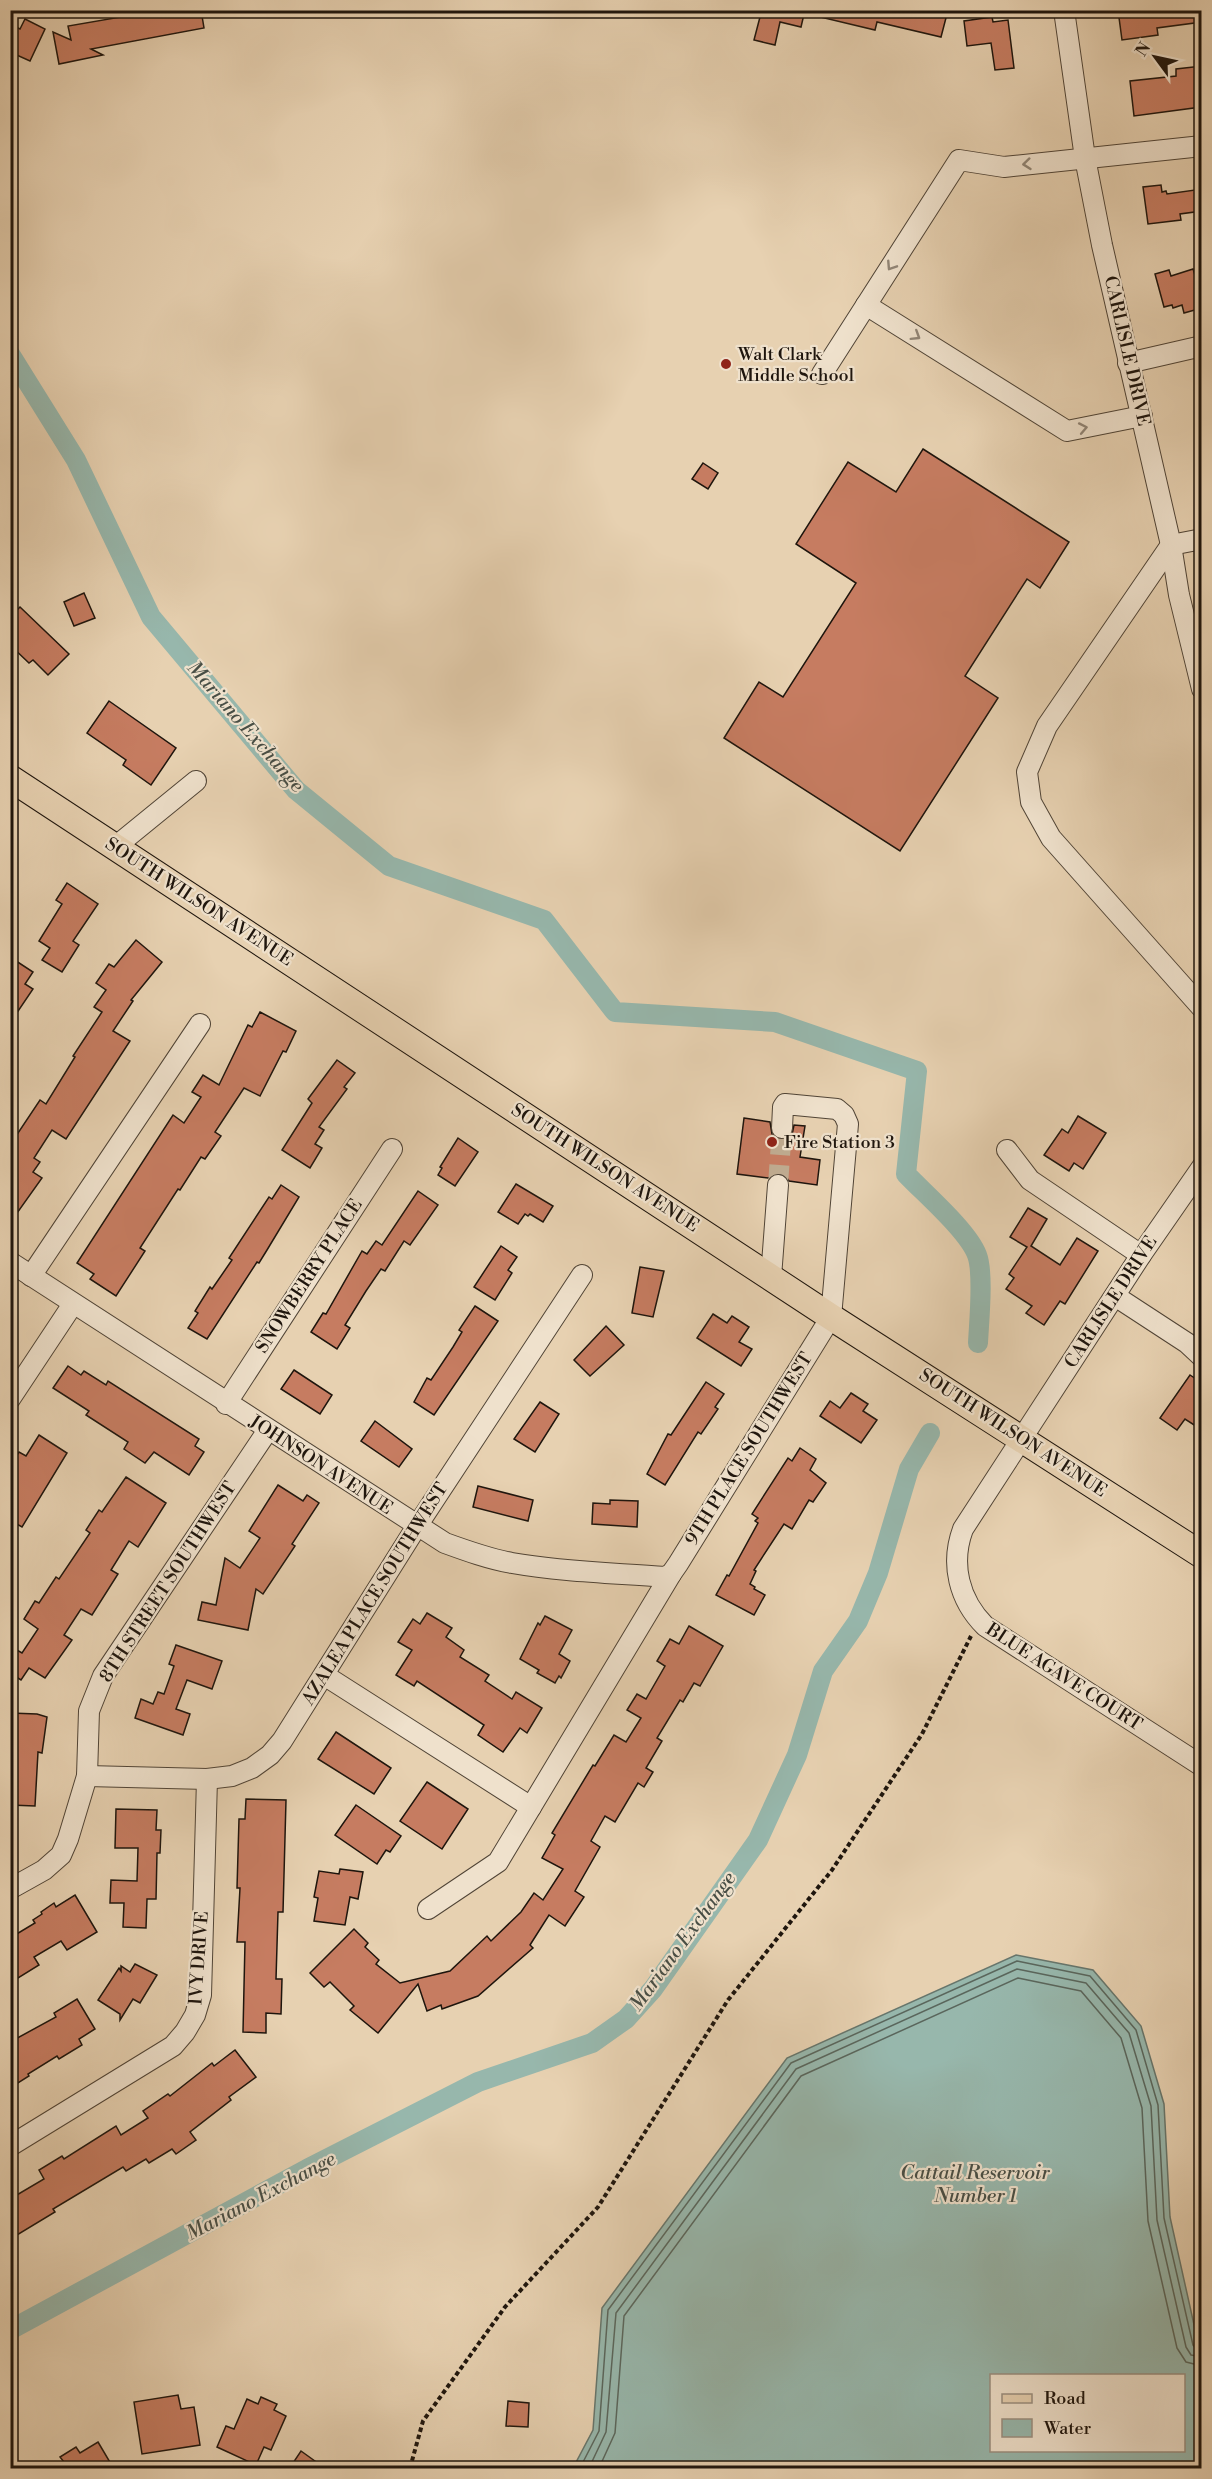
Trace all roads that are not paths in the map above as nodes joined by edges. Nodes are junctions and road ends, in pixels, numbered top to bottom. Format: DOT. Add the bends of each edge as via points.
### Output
graph roads {
  1 [pos="1064,10"];
  2 [pos="1202,146"];
  3 [pos="1085,158"];
  4 [pos="866,305"];
  5 [pos="1202,346"];
  6 [pos="1128,363"];
  7 [pos="822,374"];
  8 [pos="1142,416"];
  9 [pos="1202,539"];
  10 [pos="1171,545"];
  11 [pos="1202,689"];
  12 [pos="10,778"];
  13 [pos="196,781"];
  14 [pos="115,847"];
  15 [pos="1202,1008"];
  16 [pos="200,1024"];
  17 [pos="782,1128"];
  18 [pos="392,1149"];
  19 [pos="1007,1150"];
  20 [pos="1202,1167"];
  21 [pos="778,1185"];
  22 [pos="1141,1255"];
  23 [pos="10,1262"];
  24 [pos="582,1275"];
  25 [pos="31,1276"];
  26 [pos="771,1277"];
  27 [pos="1114,1296"];
  28 [pos="73,1304"];
  29 [pos="831,1317"];
  30 [pos="1202,1357"];
  31 [pos="10,1399"];
  32 [pos="226,1404"];
  33 [pos="268,1430"];
  34 [pos="1022,1439"];
  35 [pos="417,1526"];
  36 [pos="1202,1555"];
  37 [pos="668,1576"];
  38 [pos="324,1675"];
  39 [pos="1202,1766"];
  40 [pos="87,1776"];
  41 [pos="207,1779"];
  42 [pos="531,1807"];
  43 [pos="10,1889"];
  44 [pos="428,1909"];
  45 [pos="10,2146"];
  1 -- 3 [label="street, CARLISLE DRIVE"];
  2 -- 3 [label="street"];
  3 -- 4 [label="street, one-way" via="1004,166 958,160"];
  3 -- 6 [label="street, CARLISLE DRIVE"];
  4 -- 7 [label="street"];
  4 -- 8 [label="street, one-way" via="1066,431"];
  5 -- 6 [label="street"];
  6 -- 8 [label="street, CARLISLE DRIVE"];
  8 -- 10 [label="street, CARLISLE DRIVE"];
  9 -- 10 [label="street"];
  10 -- 11 [label="street, CARLISLE DRIVE"];
  10 -- 15 [label="street" via="1047,726 1027,772 1031,802 1051,838"];
  12 -- 14 [label="main road, SOUTH WILSON AVENUE"];
  13 -- 14 [label="street"];
  14 -- 26 [label="main road, SOUTH WILSON AVENUE"];
  16 -- 25 [label="street"];
  17 -- 29 [label="street" via="785,1104 837,1109 848,1124"];
  18 -- 32 [label="street, SNOWBERRY PLACE"];
  19 -- 22 [label="street" via="1030,1180"];
  20 -- 22 [label="street, CARLISLE DRIVE"];
  21 -- 26 [label="street"];
  22 -- 27 [label="street, CARLISLE DRIVE"];
  23 -- 25 [label="street, JOHNSON AVENUE"];
  24 -- 35 [label="street, AZALEA PLACE SOUTHWEST"];
  25 -- 28 [label="street, JOHNSON AVENUE"];
  26 -- 29 [label="main road, SOUTH WILSON AVENUE"];
  27 -- 30 [label="street"];
  27 -- 34 [label="street, CARLISLE DRIVE"];
  28 -- 31 [label="street"];
  28 -- 32 [label="street, JOHNSON AVENUE"];
  29 -- 34 [label="main road, SOUTH WILSON AVENUE"];
  29 -- 37 [label="street, 9TH PLACE SOUTHWEST"];
  32 -- 33 [label="street, JOHNSON AVENUE"];
  33 -- 35 [label="street, JOHNSON AVENUE"];
  33 -- 40 [label="street, 8TH STREET SOUTHWEST" via="103,1677 89,1712"];
  34 -- 36 [label="main road, SOUTH WILSON AVENUE"];
  34 -- 39 [label="street, BLUE AGAVE COURT" via="957,1545 959,1580 967,1604 998,1635"];
  35 -- 37 [label="street, JOHNSON AVENUE" via="445,1543 512,1563"];
  35 -- 38 [label="street, AZALEA PLACE SOUTHWEST"];
  37 -- 42 [label="street, 9TH PLACE SOUTHWEST"];
  38 -- 41 [label="street, AZALEA PLACE SOUTHWEST" via="270,1755 232,1776"];
  38 -- 42 [label="street"];
  40 -- 41 [label="street, AZALEA PLACE SOUTHWEST"];
  40 -- 43 [label="street, 8TH STREET SOUTHWEST" via="61,1855 44,1870"];
  41 -- 45 [label="street, IVY DRIVE" via="201,1995 195,2015 185,2032 163,2054"];
  42 -- 44 [label="street, 9TH PLACE SOUTHWEST" via="498,1862"];
}
